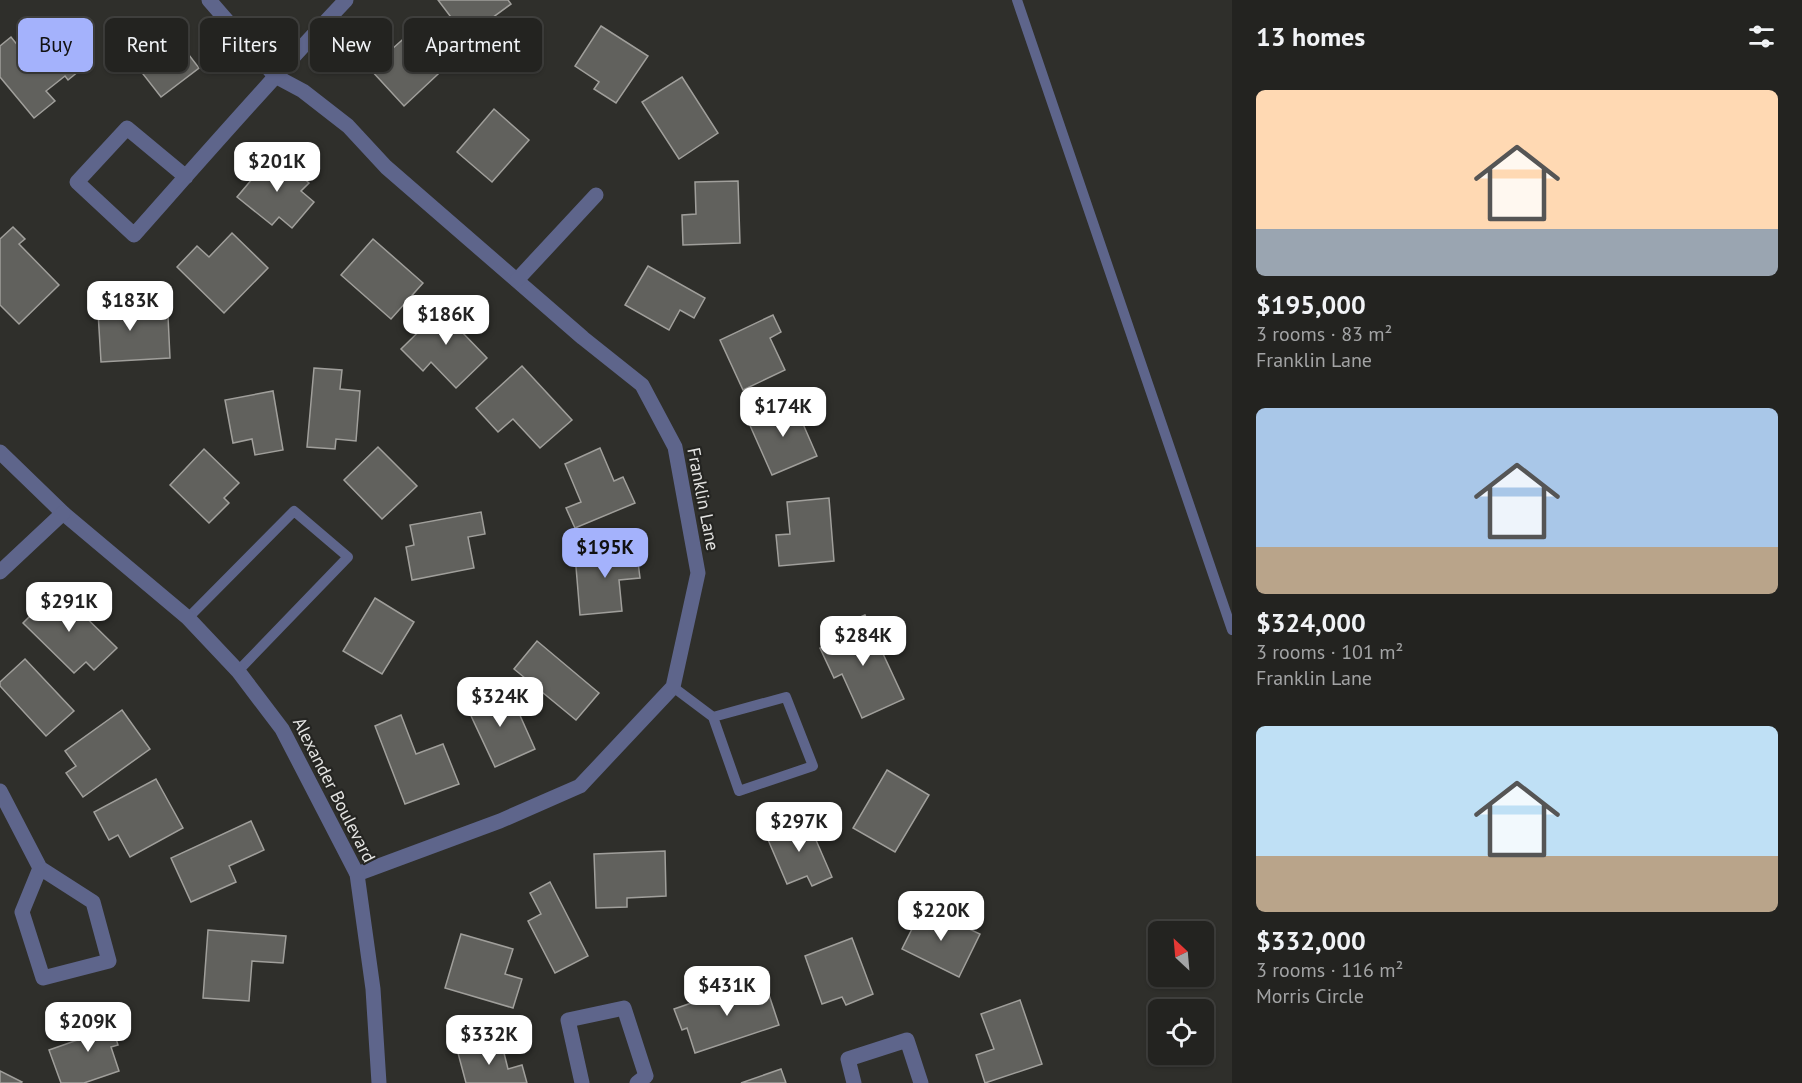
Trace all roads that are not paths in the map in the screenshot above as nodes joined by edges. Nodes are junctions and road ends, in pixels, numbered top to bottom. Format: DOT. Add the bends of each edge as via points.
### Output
graph roads {
  1 [pos="209,0"];
  2 [pos="346,0"];
  3 [pos="1017,0"];
  4 [pos="274,76"];
  5 [pos="186,177"];
  6 [pos="596,195"];
  7 [pos="517,280"];
  8 [pos="0,452"];
  9 [pos="63,513"];
  10 [pos="0,572"];
  11 [pos="189,618"];
  12 [pos="1232,630"];
  13 [pos="238,671"];
  14 [pos="674,687"];
  15 [pos="713,717"];
  16 [pos="0,791"];
  17 [pos="40,868"];
  18 [pos="357,874"];
  19 [pos="379,1083"];
  20 [pos="582,1083"];
  21 [pos="637,1083"];
  22 [pos="854,1083"];
  23 [pos="921,1083"];
  1 -- 4 [label="street, Franklin Lane"];
  2 -- 4 [label="street"];
  3 -- 12 [label="lane"];
  4 -- 5 [label="street"];
  4 -- 7 [label="street, Franklin Lane" via="303,91 348,126 386,167"];
  5 -- 5 [label="street" via="134,235 77,182 127,128"];
  6 -- 7 [label="street"];
  7 -- 14 [label="street, Franklin Lane" via="642,385 675,447 698,573"];
  8 -- 9 [label="street, Alexander Boulevard"];
  9 -- 10 [label="street"];
  9 -- 11 [label="street, Alexander Boulevard"];
  11 -- 13 [label="street, Alexander Boulevard"];
  11 -- 13 [label="lane" via="294,511 348,557"];
  13 -- 18 [label="street, Alexander Boulevard" via="282,729"];
  14 -- 15 [label="lane"];
  14 -- 18 [label="street" via="580,786 500,821"];
  15 -- 15 [label="lane" via="786,697 813,766 739,791"];
  16 -- 17 [label="street"];
  17 -- 17 [label="street" via="22,912 43,978 109,961 93,902"];
  18 -- 19 [label="street, Alexander Boulevard" via="373,988"];
  20 -- 21 [label="street" via="568,1020 624,1008 646,1076"];
  22 -- 23 [label="street" via="848,1059 907,1040"];
}
